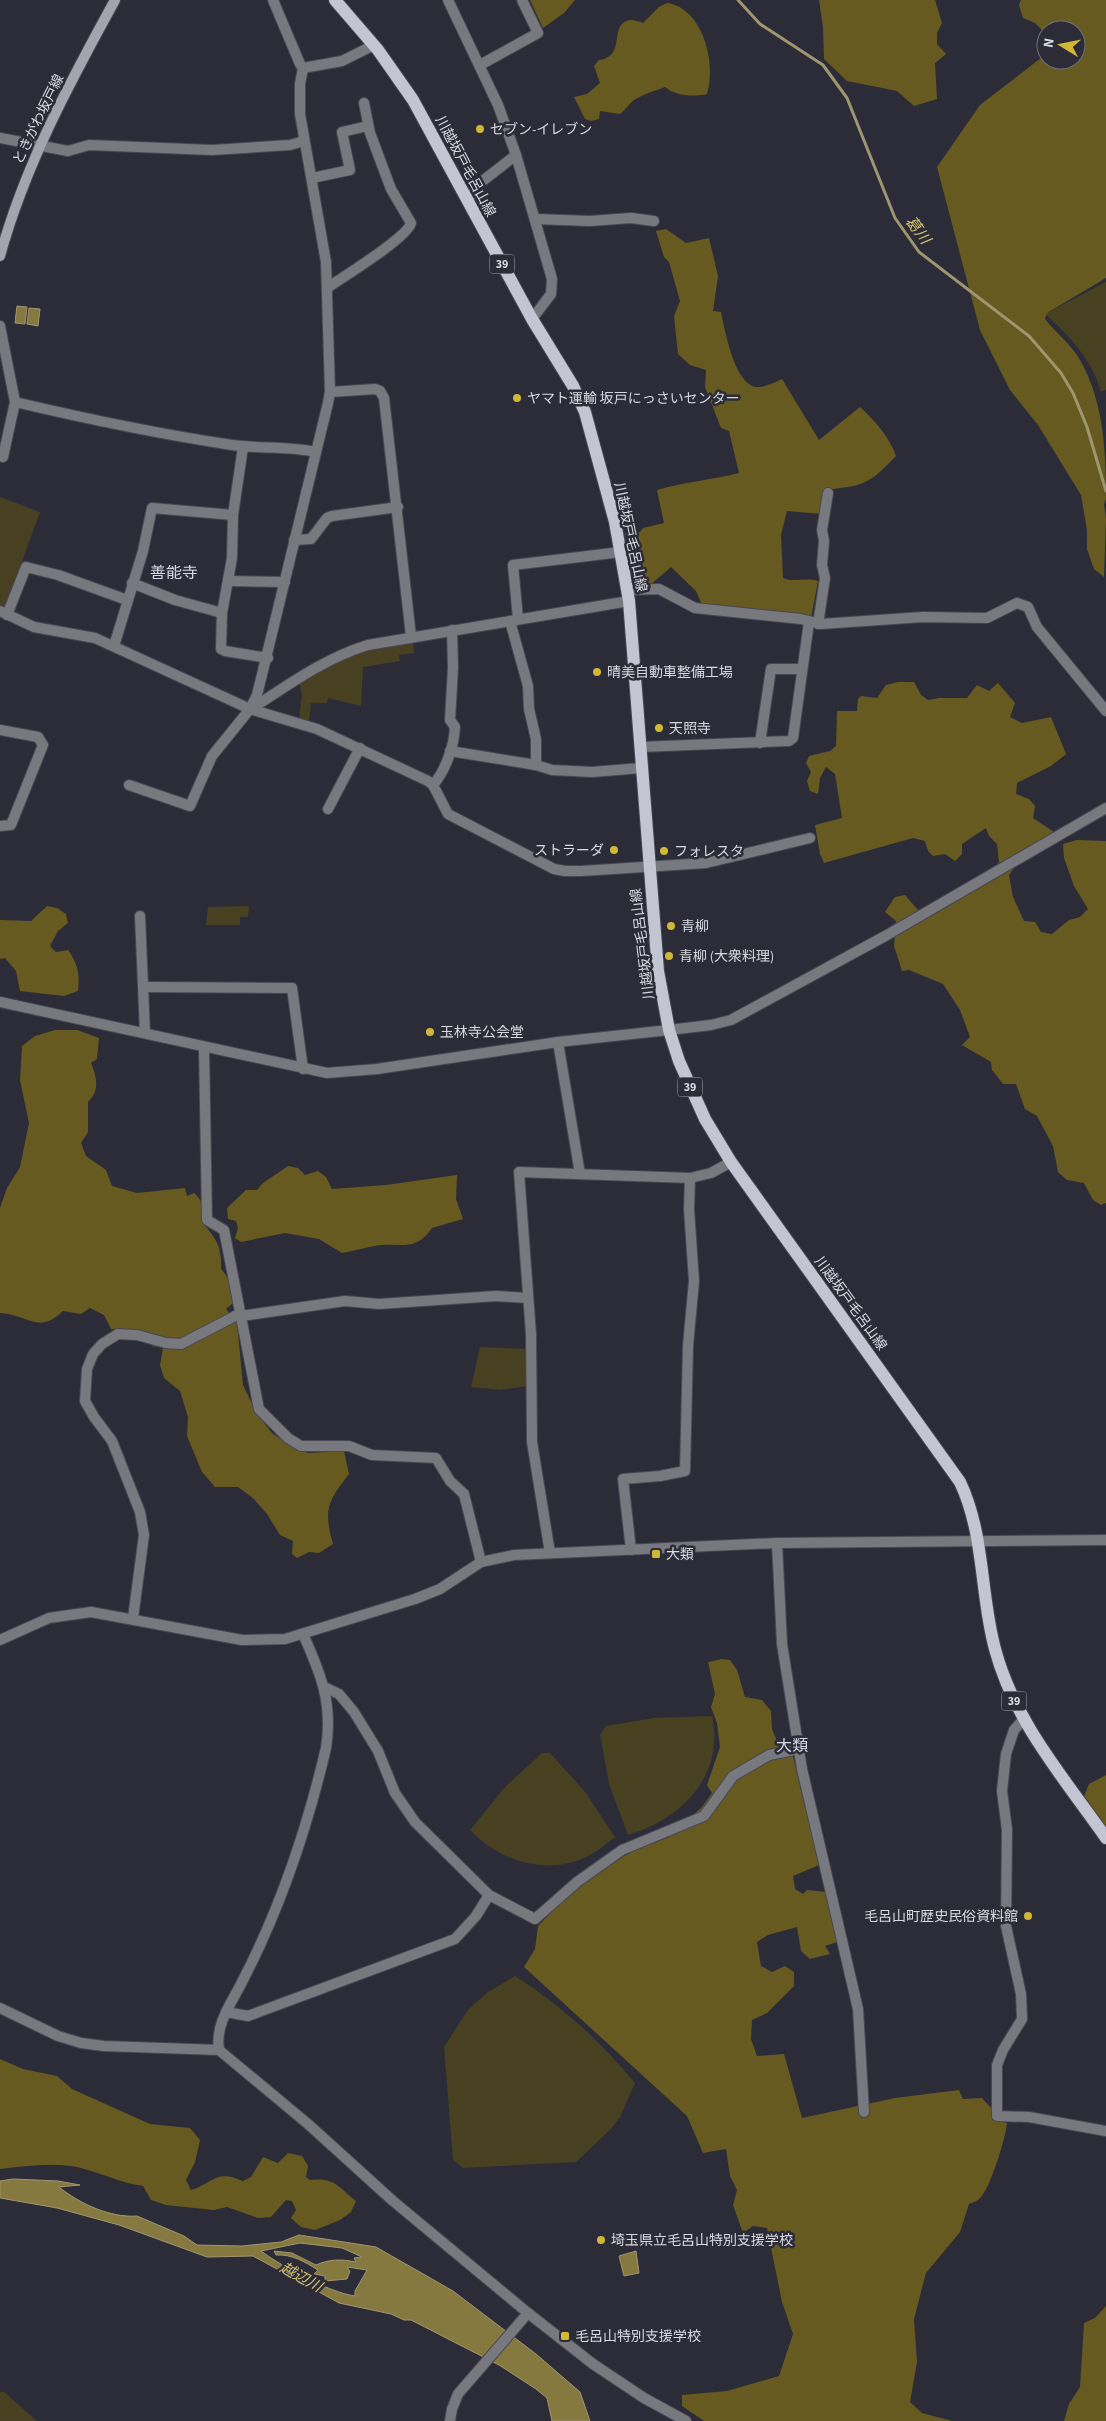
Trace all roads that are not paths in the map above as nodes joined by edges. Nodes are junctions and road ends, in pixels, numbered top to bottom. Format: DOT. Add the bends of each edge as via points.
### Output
graph roads {
  1 [pos="115,0"];
  2 [pos="274,0"];
  3 [pos="334,0"];
  4 [pos="448,0"];
  5 [pos="522,0"];
  6 [pos="374,45"];
  7 [pos="480,65"];
  8 [pos="303,68"];
  9 [pos="364,103"];
  10 [pos="368,126"];
  11 [pos="0,138"];
  12 [pos="304,141"];
  13 [pos="39,145"];
  14 [pos="516,155"];
  15 [pos="312,178"];
  16 [pos="467,200"];
  17 [pos="535,219"];
  18 [pos="654,221"];
  19 [pos="0,256"];
  20 [pos="327,288"];
  21 [pos="532,319"];
  22 [pos="0,326"];
  23 [pos="330,392"];
  24 [pos="15,402"];
  25 [pos="243,447"];
  26 [pos="316,452"];
  27 [pos="0,456"];
  28 [pos="828,493"];
  29 [pos="398,508"];
  30 [pos="233,515"];
  31 [pos="294,540"];
  32 [pos="621,552"];
  33 [pos="228,581"];
  34 [pos="285,582"];
  35 [pos="132,583"];
  36 [pos="628,595"];
  37 [pos="128,600"];
  38 [pos="4,613"];
  39 [pos="222,613"];
  40 [pos="514,620"];
  41 [pos="814,623"];
  42 [pos="452,630"];
  43 [pos="411,636"];
  44 [pos="114,646"];
  45 [pos="268,658"];
  46 [pos="802,669"];
  47 [pos="250,709"];
  48 [pos="1106,711"];
  49 [pos="0,730"];
  50 [pos="760,743"];
  51 [pos="640,747"];
  52 [pos="360,748"];
  53 [pos="450,751"];
  54 [pos="536,765"];
  55 [pos="641,768"];
  56 [pos="128,785"];
  57 [pos="433,785"];
  58 [pos="1106,808"];
  59 [pos="328,810"];
  60 [pos="0,826"];
  61 [pos="810,838"];
  62 [pos="648,868"];
  63 [pos="140,916"];
  64 [pos="143,987"];
  65 [pos="0,1002"];
  66 [pos="669,1030"];
  67 [pos="145,1033"];
  68 [pos="558,1042"];
  69 [pos="204,1047"];
  70 [pos="303,1069"];
  71 [pos="731,1162"];
  72 [pos="580,1174"];
  73 [pos="690,1178"];
  74 [pos="528,1298"];
  75 [pos="241,1316"];
  76 [pos="1106,1540"];
  77 [pos="979,1541"];
  78 [pos="777,1543"];
  79 [pos="631,1550"];
  80 [pos="550,1553"];
  81 [pos="481,1562"];
  82 [pos="133,1618"];
  83 [pos="303,1634"];
  84 [pos="0,1640"];
  85 [pos="324,1687"];
  86 [pos="1024,1720"];
  87 [pos="799,1749"];
  88 [pos="1106,1838"];
  89 [pos="489,1895"];
  90 [pos="0,2008"];
  91 [pos="226,2012"];
  92 [pos="219,2050"];
  93 [pos="864,2112"];
  94 [pos="1106,2131"];
  95 [pos="528,2313"];
  96 [pos="450,2421"];
  97 [pos="686,2421"];
  1 -- 13 [label="main road, ときがわ坂戸線"];
  2 -- 8 [label="street"];
  3 -- 6 [label="main road, 川越坂戸毛呂山線 / 39"];
  4 -- 7 [label="street"];
  5 -- 7 [label="street" via="538,33"];
  6 -- 8 [label="street" via="342,61"];
  6 -- 16 [label="main road, 川越坂戸毛呂山線 / 39" via="413,100"];
  7 -- 14 [label="street"];
  8 -- 12 [label="street" via="300,114"];
  9 -- 10 [label="street"];
  10 -- 15 [label="street" via="342,132 350,170"];
  10 -- 20 [label="street" via="391,188 411,223 410,229"];
  11 -- 13 [label="street"];
  12 -- 13 [label="street" via="290,145 212,150 88,145 68,151"];
  12 -- 15 [label="street"];
  13 -- 19 [label="main road, ときがわ坂戸線" via="13,209"];
  14 -- 16 [label="street" via="480,183"];
  14 -- 17 [label="street"];
  15 -- 20 [label="street" via="325,248"];
  16 -- 21 [label="main road, 川越坂戸毛呂山線 / 39"];
  17 -- 18 [label="street" via="590,221 631,218"];
  17 -- 21 [label="street" via="552,288 547,302"];
  20 -- 23 [label="street"];
  21 -- 32 [label="main road, 川越坂戸毛呂山線 / 39" via="583,407"];
  22 -- 24 [label="street"];
  23 -- 26 [label="street"];
  23 -- 29 [label="street" via="380,391 384,398"];
  24 -- 25 [label="street" via="84,419"];
  24 -- 27 [label="street" via="3,457"];
  25 -- 26 [label="street"];
  25 -- 30 [label="street"];
  26 -- 31 [label="street"];
  28 -- 41 [label="street" via="822,530 825,578"];
  29 -- 31 [label="street" via="332,516 311,539"];
  29 -- 43 [label="street"];
  30 -- 33 [label="street"];
  30 -- 35 [label="street" via="152,508"];
  31 -- 34 [label="street"];
  32 -- 36 [label="main road, 川越坂戸毛呂山線 / 39"];
  32 -- 40 [label="street" via="513,565"];
  33 -- 34 [label="street"];
  33 -- 39 [label="street"];
  34 -- 45 [label="street"];
  35 -- 37 [label="street"];
  35 -- 39 [label="street" via="175,600"];
  36 -- 40 [label="street"];
  36 -- 41 [label="street" via="658,589 696,608"];
  36 -- 51 [label="main road, 川越坂戸毛呂山線 / 39"];
  37 -- 38 [label="street" via="26,567"];
  37 -- 44 [label="street"];
  38 -- 44 [label="street" via="34,627 95,638"];
  39 -- 45 [label="street" via="221,649"];
  40 -- 42 [label="street"];
  40 -- 54 [label="street" via="528,686 536,739"];
  41 -- 46 [label="street"];
  41 -- 48 [label="street" via="987,618 1021,603 1028,607 1037,627"];
  42 -- 43 [label="street"];
  42 -- 53 [label="street" via="450,720 455,727"];
  43 -- 47 [label="street" via="352,650"];
  44 -- 47 [label="street"];
  45 -- 47 [label="street"];
  46 -- 50 [label="street" via="793,738"];
  46 -- 50 [label="street" via="771,669"];
  47 -- 52 [label="street" via="317,729"];
  47 -- 56 [label="street" via="212,756 190,806"];
  49 -- 60 [label="street" via="38,737 43,745 12,825"];
  50 -- 51 [label="street"];
  51 -- 55 [label="main road, 川越坂戸毛呂山線 / 39"];
  52 -- 57 [label="street"];
  52 -- 59 [label="street"];
  53 -- 54 [label="street"];
  53 -- 57 [label="street"];
  54 -- 55 [label="street" via="552,770 592,772"];
  55 -- 62 [label="main road, 川越坂戸毛呂山線 / 39"];
  57 -- 62 [label="street" via="448,814 554,869"];
  58 -- 66 [label="street" via="731,1020"];
  61 -- 62 [label="street" via="717,861"];
  62 -- 66 [label="main road, 川越坂戸毛呂山線 / 39" via="658,970"];
  63 -- 64 [label="street"];
  64 -- 67 [label="street"];
  64 -- 70 [label="street" via="292,988"];
  65 -- 67 [label="street"];
  66 -- 68 [label="street"];
  66 -- 71 [label="main road, 川越坂戸毛呂山線 / 39" via="695,1099"];
  67 -- 69 [label="street"];
  68 -- 70 [label="street" via="342,1074"];
  68 -- 72 [label="street"];
  69 -- 70 [label="street"];
  69 -- 75 [label="street" via="206,1220 224,1230"];
  71 -- 73 [label="street" via="711,1173"];
  71 -- 77 [label="main road, 川越坂戸毛呂山線 / 39" via="955,1474 970,1506"];
  72 -- 73 [label="street"];
  72 -- 74 [label="street" via="519,1172"];
  73 -- 79 [label="street" via="694,1281 688,1346 685,1471 623,1479"];
  74 -- 75 [label="street" via="496,1296 379,1304 345,1301"];
  74 -- 80 [label="street" via="532,1442"];
  75 -- 81 [label="street" via="259,1409 288,1438 301,1446 349,1446 372,1455 436,1458 450,1481 464,1494"];
  75 -- 82 [label="street" via="237,1315 181,1344 118,1334 93,1354 87,1369 86,1401 112,1441 140,1512 144,1536"];
  76 -- 77 [label="street"];
  77 -- 78 [label="street"];
  77 -- 86 [label="main road, 川越坂戸毛呂山線 / 39" via="995,1648 1004,1680"];
  78 -- 79 [label="street"];
  78 -- 87 [label="street" via="782,1644"];
  79 -- 80 [label="street"];
  80 -- 81 [label="street" via="505,1556"];
  81 -- 83 [label="street" via="433,1593"];
  82 -- 83 [label="street" via="251,1641 286,1639"];
  82 -- 84 [label="street" via="91,1612 66,1614 35,1623"];
  83 -- 85 [label="street"];
  85 -- 89 [label="street" via="338,1694 363,1726 403,1807"];
  85 -- 91 [label="street" via="329,1706 329,1730 322,1768 279,1902 265,1937"];
  86 -- 88 [label="main road, 川越坂戸毛呂山線 / 39"];
  86 -- 94 [label="street" via="1014,1730 1006,1754 1002,1791 1007,1830 1006,1926 1021,1994 1022,2019 997,2065 996,2116 1029,2117"];
  87 -- 89 [label="street" via="769,1755 733,1776 704,1816 622,1850 577,1882 535,1919"];
  87 -- 93 [label="street" via="858,2009"];
  89 -- 91 [label="street" via="476,1916 455,1938 248,2016"];
  90 -- 92 [label="street" via="58,2036 81,2043"];
  91 -- 92 [label="street" via="219,2031"];
  92 -- 95 [label="street"];
  95 -- 96 [label="street" via="458,2394"];
  95 -- 97 [label="street" via="593,2364"];
}
